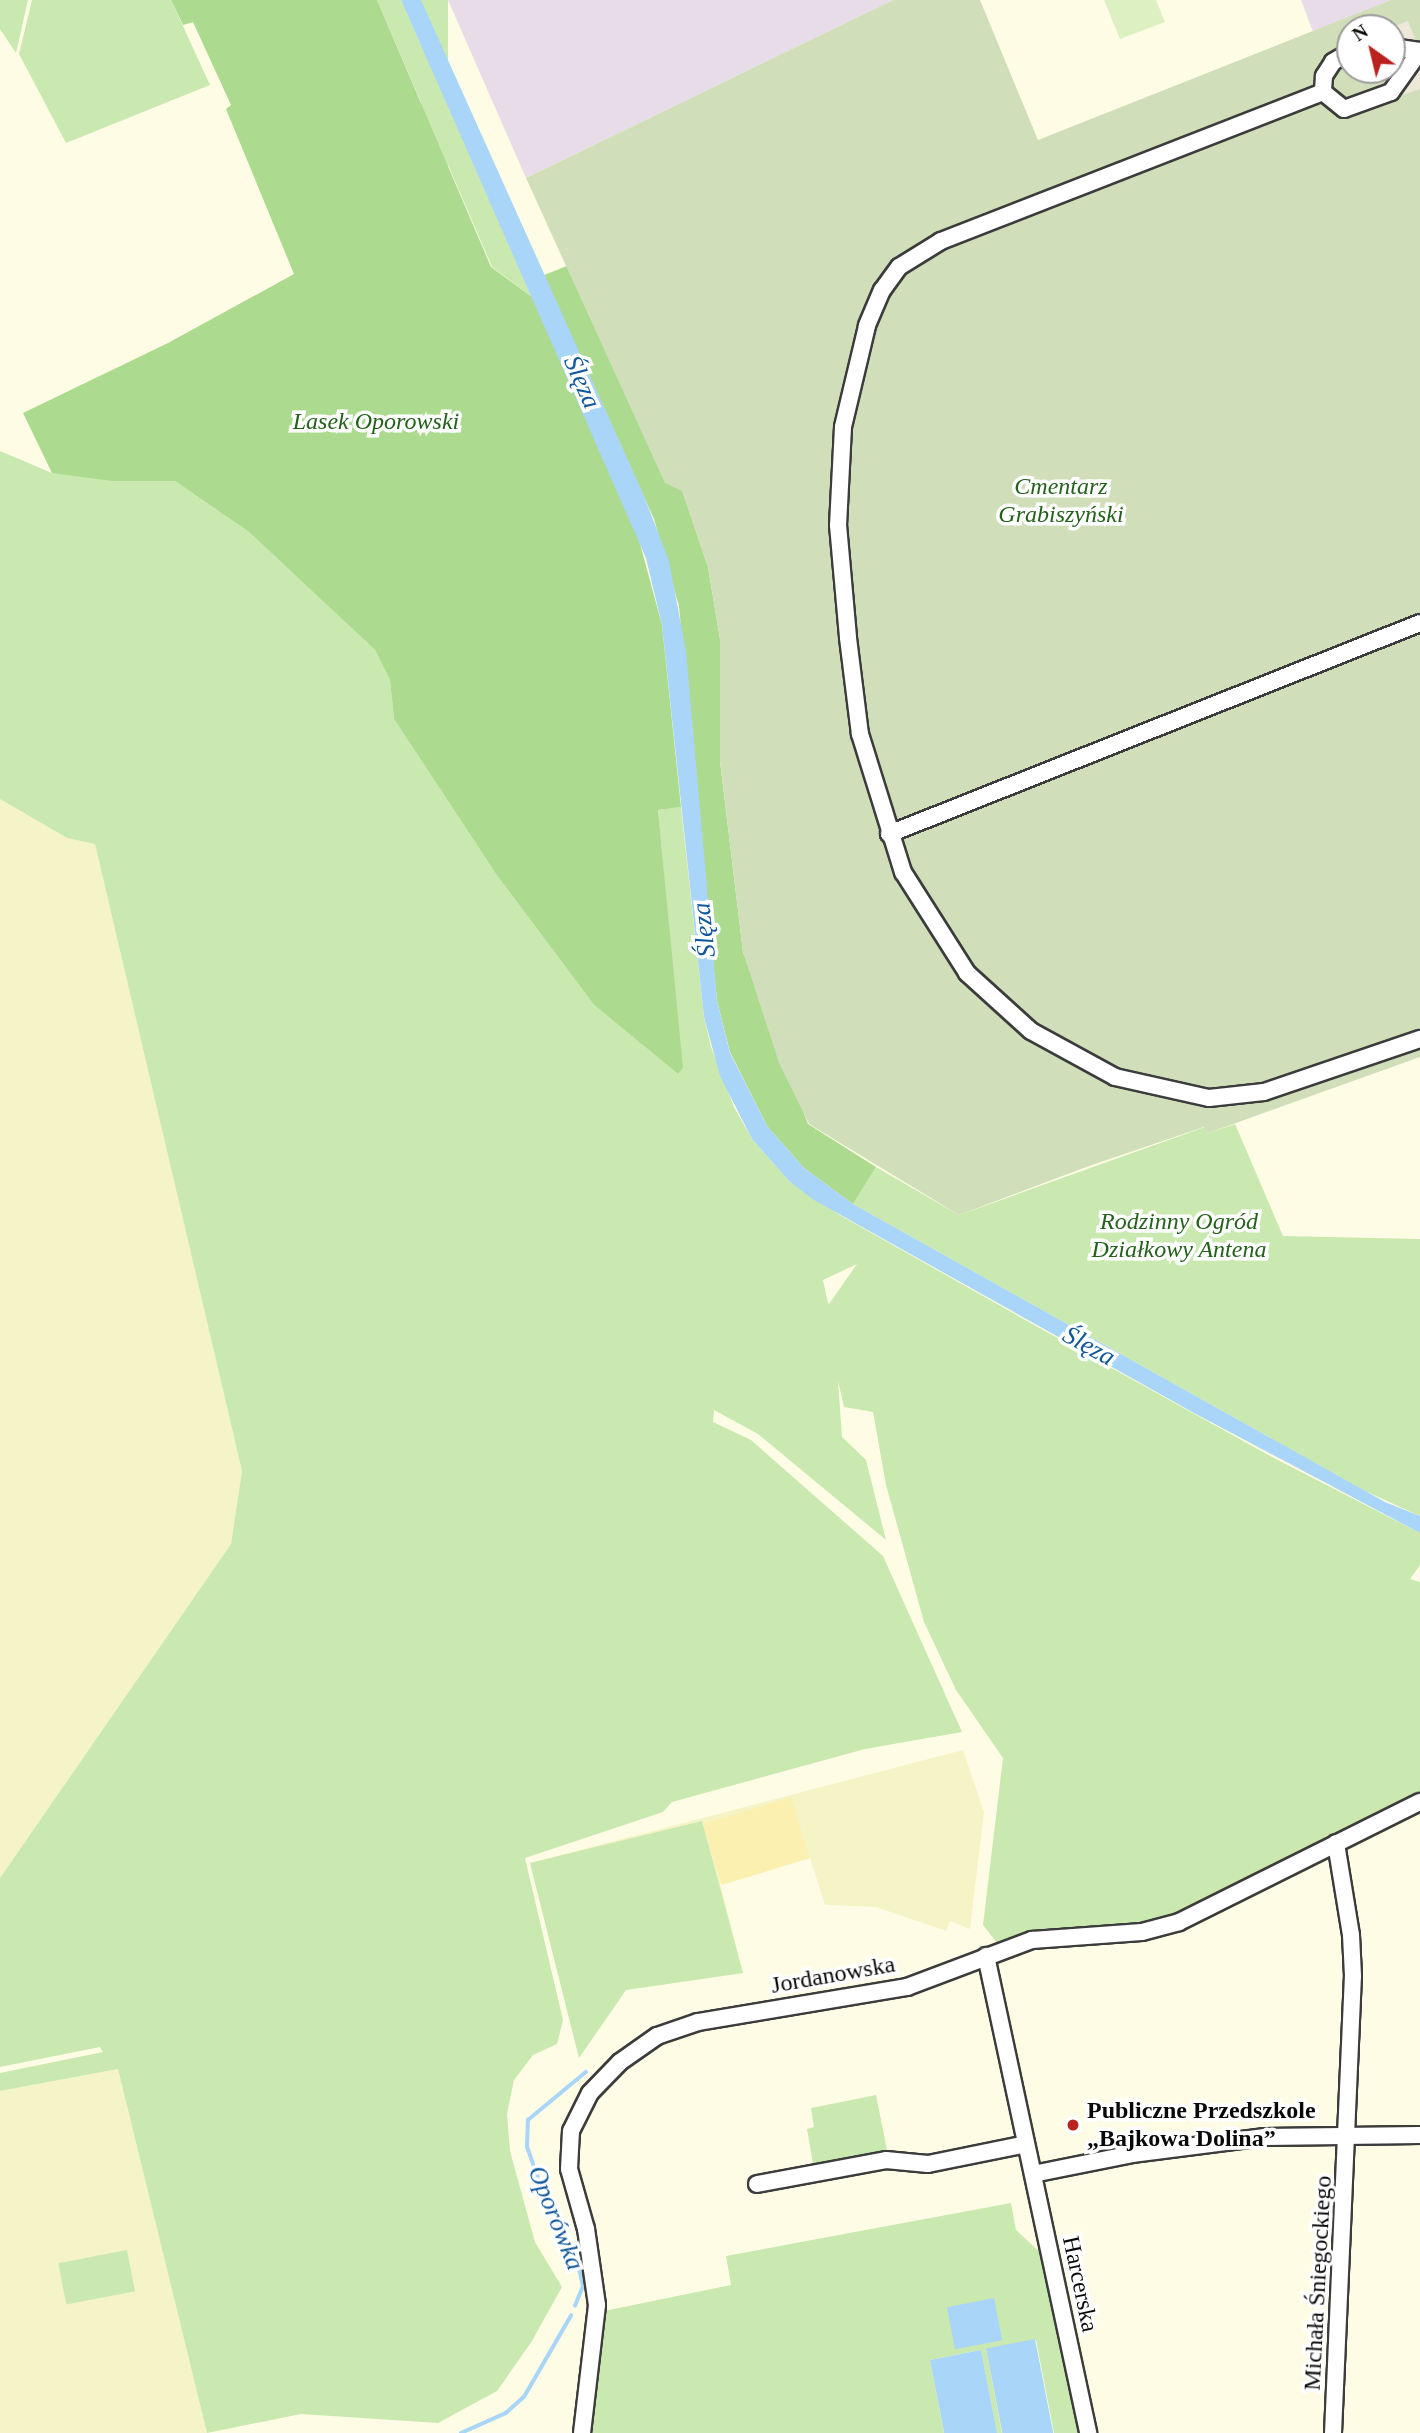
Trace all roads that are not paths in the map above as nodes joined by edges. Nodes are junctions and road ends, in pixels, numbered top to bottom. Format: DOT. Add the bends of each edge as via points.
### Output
graph roads {
  1 [pos="1420,51"];
  2 [pos="1336,60"];
  3 [pos="1322,92"];
  4 [pos="1420,623"];
  5 [pos="889,834"];
  6 [pos="1420,1039"];
  7 [pos="1420,1802"];
  8 [pos="1336,1843"];
  9 [pos="986,1956"];
  10 [pos="1348,2133"];
  11 [pos="1420,2135"];
  12 [pos="1026,2144"];
  13 [pos="1033,2174"];
  14 [pos="757,2184"];
  15 [pos="582,2433"];
  16 [pos="1088,2433"];
  17 [pos="1334,2433"];
  1 -- 3 [label="street" via="1391,92 1370,102 1344,109"];
  2 -- 3 [label="street" via="1324,76"];
  3 -- 5 [label="street" via="941,241 899,267 882,290 867,326 844,427 838,525 860,734"];
  4 -- 5 [label="street"];
  5 -- 6 [label="street" via="903,872 967,973 1031,1031 1115,1077 1209,1098 1239,1096 1307,1079"];
  7 -- 8 [label="street, Jordanowska"];
  8 -- 9 [label="street, Jordanowska" via="1212,1910 1180,1922 1142,1931 1055,1936"];
  8 -- 10 [label="street, Michała Śniegockiego" via="1351,1935"];
  9 -- 12 [label="street, Harcerska"];
  9 -- 15 [label="street, Jordanowska" via="907,1987 669,2030 597,2084 574,2122 569,2169 586,2229 597,2305"];
  10 -- 11 [label="street"];
  10 -- 13 [label="street" via="1191,2146"];
  10 -- 17 [label="street, Michała Śniegockiego"];
  12 -- 13 [label="street, Harcerska"];
  12 -- 14 [label="street" via="928,2164 886,2160"];
  13 -- 16 [label="street, Harcerska"];
}
